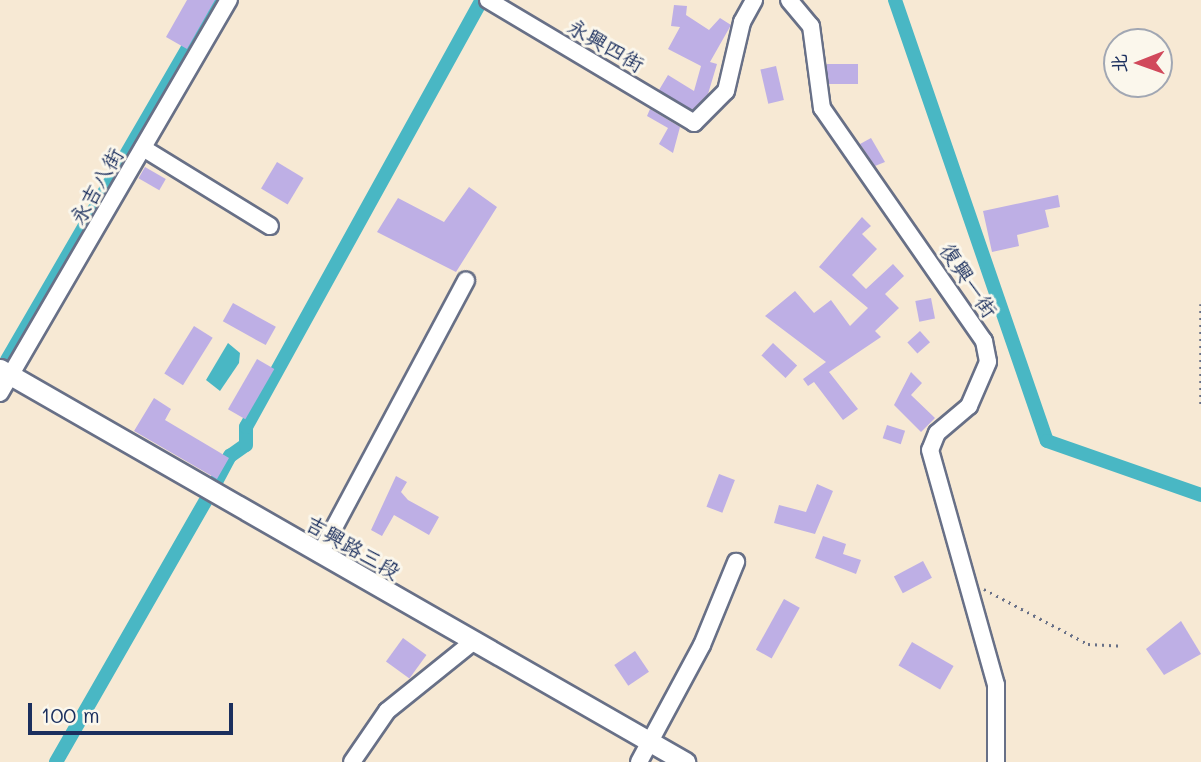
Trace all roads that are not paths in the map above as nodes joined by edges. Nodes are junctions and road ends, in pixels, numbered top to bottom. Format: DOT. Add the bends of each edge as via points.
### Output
graph roads {
  1 [pos="229,0"];
  2 [pos="488,0"];
  3 [pos="754,0"];
  4 [pos="789,0"];
  5 [pos="143,148"];
  6 [pos="270,226"];
  7 [pos="466,280"];
  8 [pos="5,372"];
  9 [pos="0,393"];
  10 [pos="320,554"];
  11 [pos="736,562"];
  12 [pos="474,641"];
  13 [pos="647,741"];
  14 [pos="352,762"];
  15 [pos="639,762"];
  16 [pos="685,762"];
  17 [pos="996,762"];
  1 -- 5 [label="street, 永吉八街"];
  2 -- 3 [label="street, 永興四街" via="701,122 726,91 742,22"];
  4 -- 17 [label="street, 復興一街" via="811,26 822,108 984,341 988,362 969,406 937,433 930,450 996,685"];
  5 -- 6 [label="street"];
  5 -- 8 [label="street, 永吉八街"];
  7 -- 10 [label="street"];
  8 -- 9 [label="street, 永吉八街"];
  8 -- 10 [label="street, 吉興路三段"];
  10 -- 12 [label="street, 吉興路三段"];
  11 -- 13 [label="street" via="702,645"];
  12 -- 13 [label="street, 吉興路三段"];
  12 -- 14 [label="street" via="387,711"];
  13 -- 15 [label="street"];
  13 -- 16 [label="street, 吉興路三段"];
}
